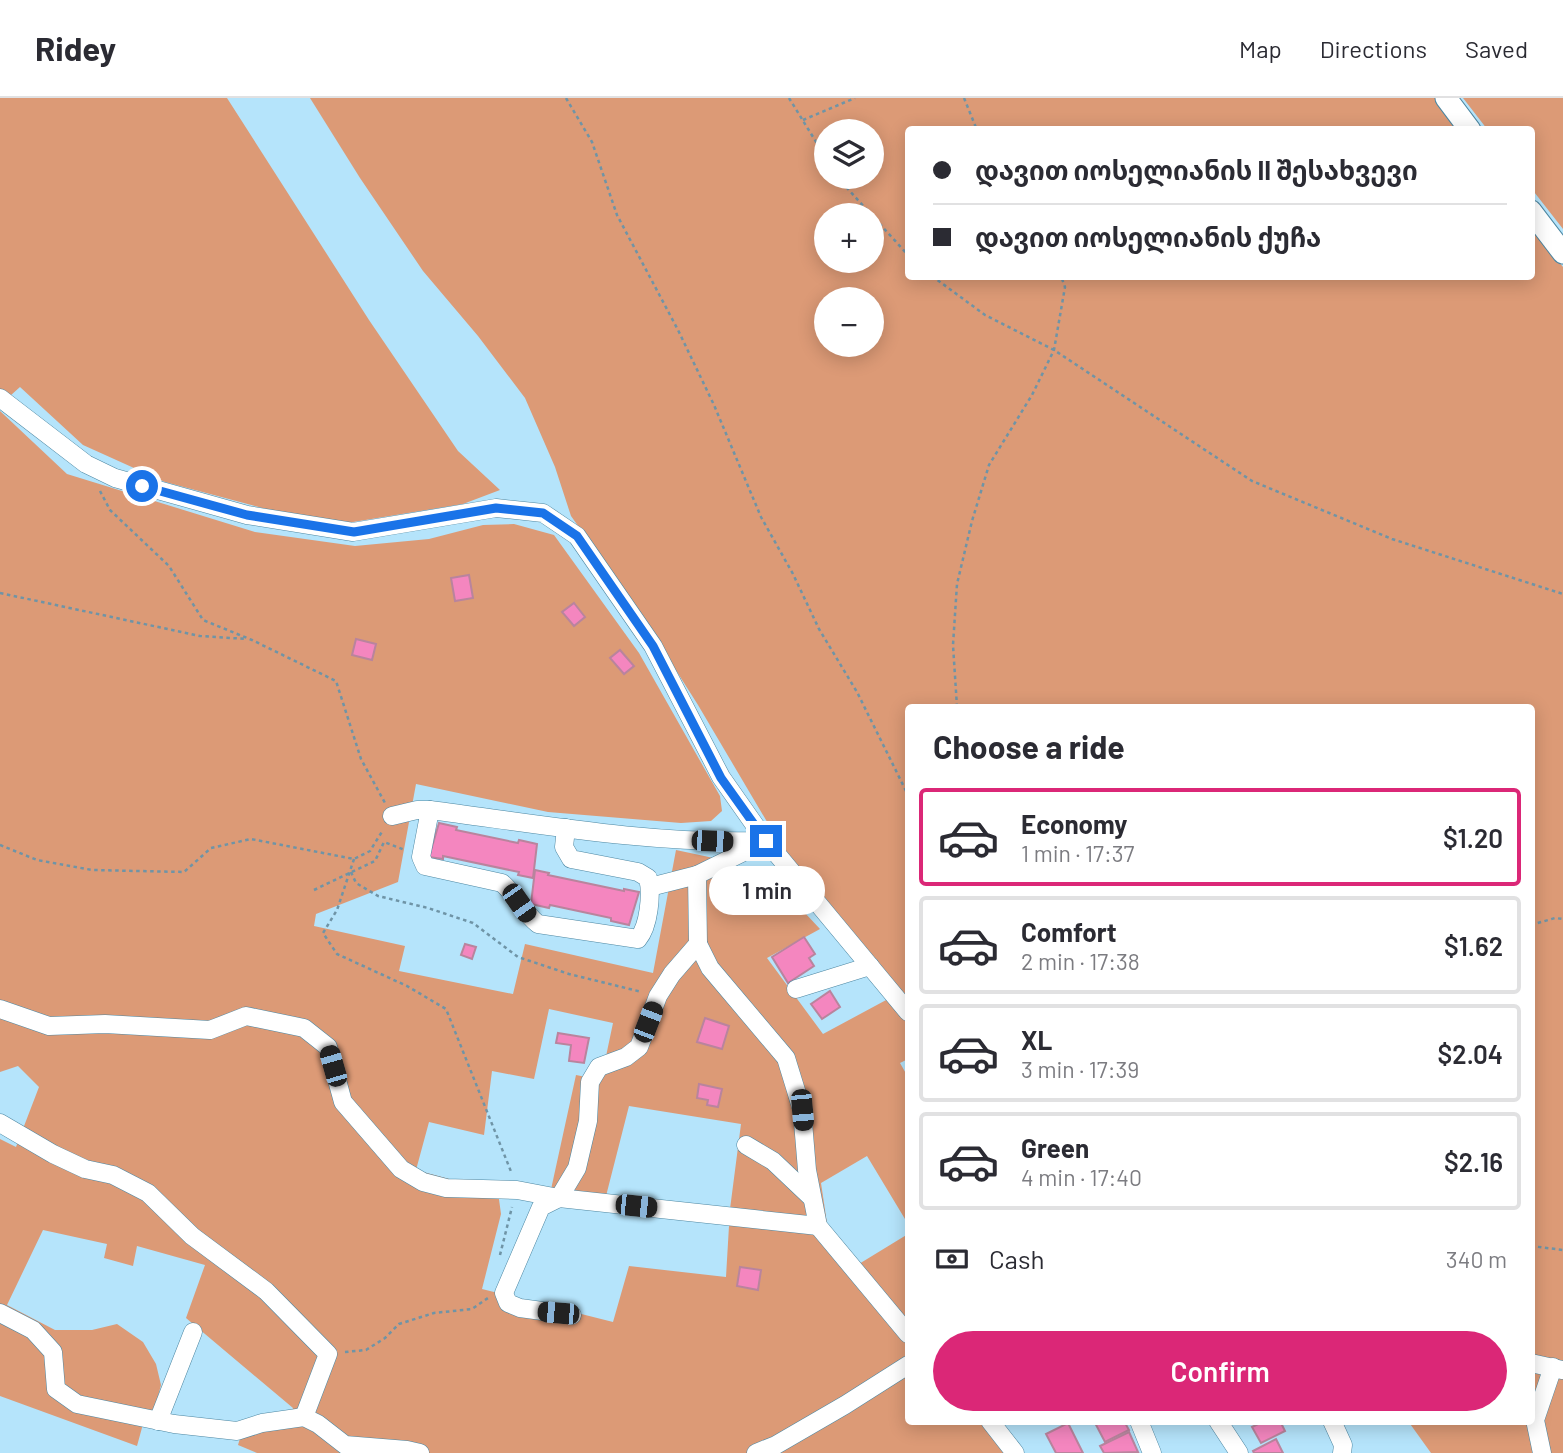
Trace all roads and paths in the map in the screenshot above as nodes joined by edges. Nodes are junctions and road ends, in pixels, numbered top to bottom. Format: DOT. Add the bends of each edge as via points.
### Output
graph roads {
  1 [pos="566,98"];
  2 [pos="789,98"];
  3 [pos="855,98"];
  4 [pos="964,98"];
  5 [pos="1446,98"];
  6 [pos="803,120"];
  7 [pos="975,126"];
  8 [pos="1467,126"];
  9 [pos="814,138"];
  10 [pos="848,189"];
  11 [pos="1535,216"];
  12 [pos="905,252"];
  13 [pos="1563,253"];
  14 [pos="937,280"];
  15 [pos="1062,280"];
  16 [pos="1054,350"];
  17 [pos="0,398"];
  18 [pos="86,464"];
  19 [pos="0,593"];
  20 [pos="1563,594"];
  21 [pos="252,640"];
  22 [pos="957,704"];
  23 [pos="905,789"];
  24 [pos="430,810"];
  25 [pos="392,816"];
  26 [pos="566,828"];
  27 [pos="766,841"];
  28 [pos="0,845"];
  29 [pos="421,857"];
  30 [pos="354,859"];
  31 [pos="351,872"];
  32 [pos="698,875"];
  33 [pos="650,887"];
  34 [pos="314,890"];
  35 [pos="1563,919"];
  36 [pos="1535,924"];
  37 [pos="698,944"];
  38 [pos="870,966"];
  39 [pos="796,989"];
  40 [pos="658,996"];
  41 [pos="905,1008"];
  42 [pos="0,1009"];
  43 [pos="0,1123"];
  44 [pos="746,1145"];
  45 [pos="517,1190"];
  46 [pos="559,1198"];
  47 [pos="811,1198"];
  48 [pos="818,1226"];
  49 [pos="1535,1246"];
  50 [pos="1563,1250"];
  51 [pos="500,1257"];
  52 [pos="504,1293"];
  53 [pos="0,1312"];
  54 [pos="572,1315"];
  55 [pos="905,1330"];
  56 [pos="193,1332"];
  57 [pos="328,1354"];
  58 [pos="1535,1364"];
  59 [pos="905,1367"];
  60 [pos="1558,1368"];
  61 [pos="311,1420"];
  62 [pos="158,1421"];
  63 [pos="993,1425"];
  64 [pos="1141,1425"];
  65 [pos="1220,1425"];
  66 [pos="1334,1425"];
  67 [pos="420,1453"];
  68 [pos="756,1453"];
  69 [pos="1015,1453"];
  70 [pos="1152,1453"];
  71 [pos="1238,1453"];
  72 [pos="1342,1453"];
  73 [pos="1542,1453"];
  1 -- 23 [label="path" via="592,142 617,215 714,405 761,517"];
  2 -- 6 [label="path"];
  3 -- 6 [label="path"];
  4 -- 7 [label="path"];
  5 -- 8 [label="main road"];
  6 -- 9 [label="path"];
  10 -- 12 [label="path"];
  11 -- 13 [label="main road"];
  14 -- 16 [label="path" via="985,315"];
  15 -- 16 [label="path"];
  16 -- 20 [label="path" via="1252,481 1392,539"];
  16 -- 22 [label="path" via="989,465 972,521 957,584 953,645"];
  17 -- 18 [label="street"];
  18 -- 21 [label="path" via="110,510 169,566 203,620"];
  18 -- 27 [label="street" via="115,478 247,515 354,532 496,508 543,513 577,536 653,646 721,778"];
  19 -- 21 [label="path" via="200,636"];
  21 -- 25 [label="path" via="336,681 361,759"];
  24 -- 25 [label="street"];
  24 -- 26 [label="street"];
  24 -- 29 [label="street"];
  25 -- 30 [label="path" via="370,851"];
  26 -- 27 [label="street" via="689,840"];
  26 -- 33 [label="street" via="564,847 571,859 638,872 648,878"];
  27 -- 32 [label="street"];
  27 -- 38 [label="street"];
  28 -- 30 [label="path" via="37,860 144,873 184,872 211,848 251,839"];
  29 -- 31 [label="path" via="384,842 375,861"];
  29 -- 33 [label="street" via="425,866 502,883 538,924 629,939 638,939 644,932"];
  30 -- 31 [label="path"];
  31 -- 34 [label="path"];
  31 -- 40 [label="path" via="356,883 378,896 473,923 518,957"];
  31 -- 45 [label="path" via="323,933 337,954 446,1009"];
  32 -- 33 [label="street"];
  32 -- 37 [label="street"];
  35 -- 36 [label="path"];
  37 -- 40 [label="street"];
  37 -- 47 [label="street" via="710,968 786,1058 802,1110"];
  38 -- 39 [label="street"];
  38 -- 41 [label="street"];
  40 -- 46 [label="street" via="639,1047 599,1068 590,1082 588,1121 577,1168"];
  42 -- 45 [label="street" via="49,1026 210,1030 246,1016 304,1028 328,1048 343,1102 401,1168 423,1182 446,1188"];
  43 -- 57 [label="street" via="53,1154 148,1193 192,1237 267,1291"];
  44 -- 47 [label="street" via="773,1161"];
  45 -- 46 [label="street"];
  45 -- 51 [label="path"];
  46 -- 48 [label="street"];
  46 -- 52 [label="street" via="541,1207"];
  47 -- 48 [label="street"];
  48 -- 55 [label="street"];
  49 -- 50 [label="path"];
  52 -- 54 [label="street" via="508,1303 520,1308"];
  52 -- 57 [label="path" via="483,1299 471,1309 399,1324 366,1350"];
  53 -- 62 [label="street" via="33,1330 53,1352 56,1389 77,1404"];
  56 -- 62 [label="street"];
  57 -- 61 [label="street"];
  58 -- 60 [label="street"];
  59 -- 68 [label="street"];
  60 -- 73 [label="street" via="1535,1420"];
  61 -- 62 [label="street" via="262,1423 237,1431"];
  61 -- 67 [label="street" via="345,1445"];
  63 -- 69 [label="street"];
  64 -- 70 [label="street"];
  65 -- 71 [label="street"];
  66 -- 72 [label="street"];
}
